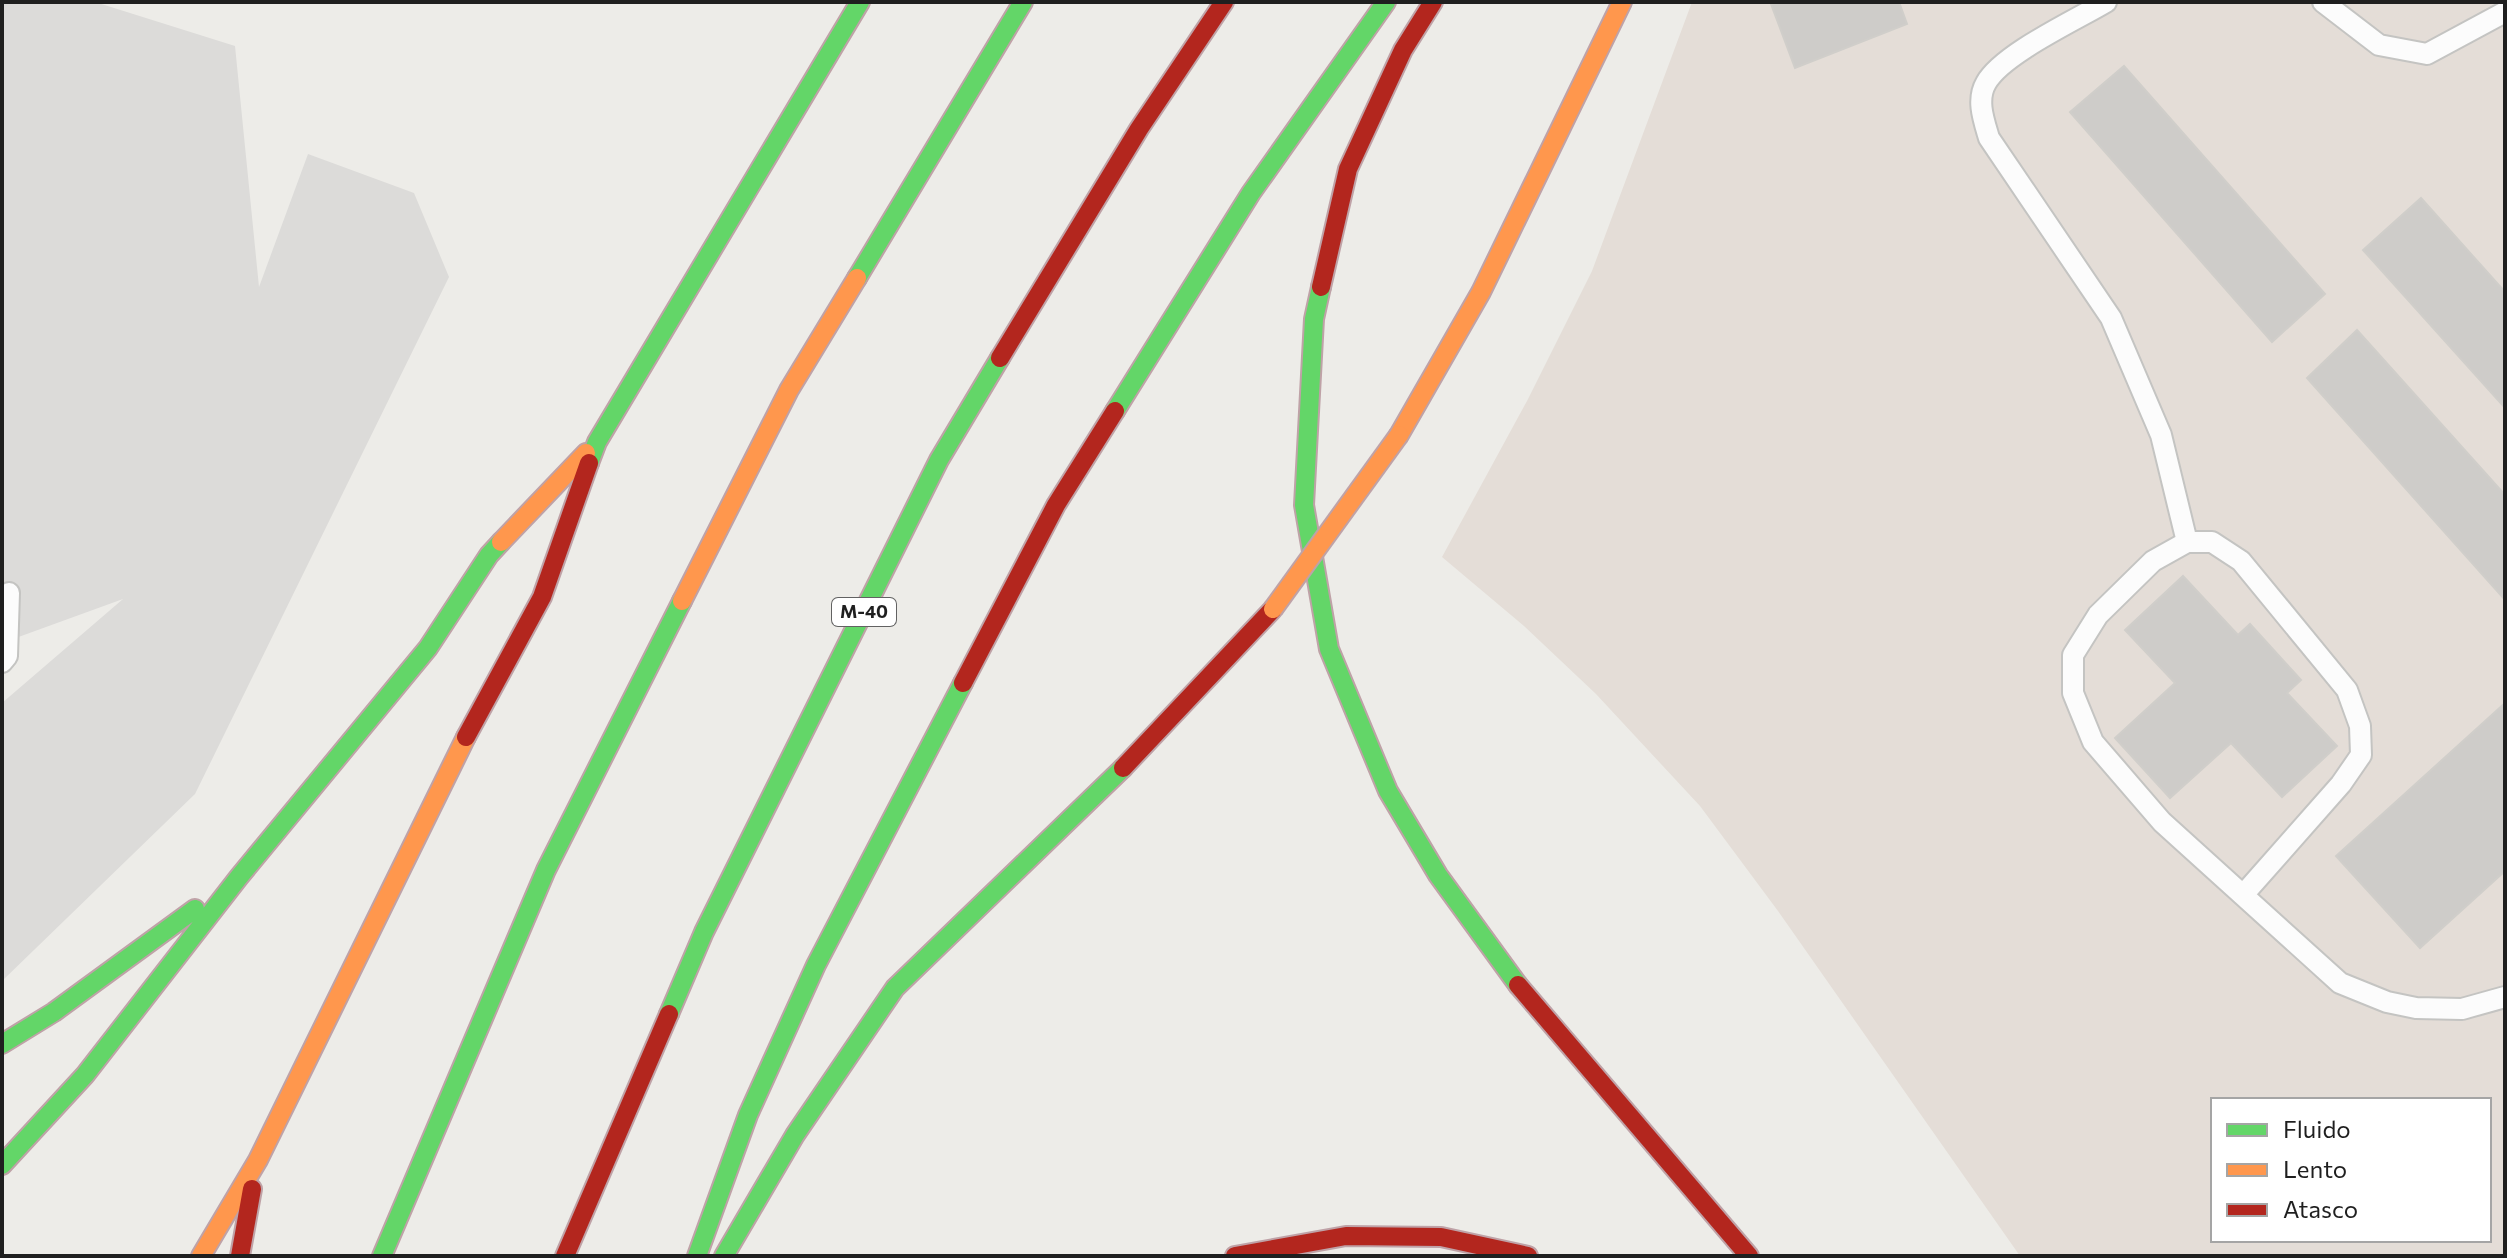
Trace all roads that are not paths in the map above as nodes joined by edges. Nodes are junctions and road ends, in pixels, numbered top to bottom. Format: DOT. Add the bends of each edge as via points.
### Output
graph roads {
  1 [pos="860,2"];
  2 [pos="1023,2"];
  3 [pos="1224,2"];
  4 [pos="1386,2"];
  5 [pos="1433,2"];
  6 [pos="1622,2"];
  7 [pos="2106,2"];
  8 [pos="2323,2"];
  9 [pos="2505,12"];
  10 [pos="597,442"];
  11 [pos="2187,542"];
  12 [pos="9,593"];
  13 [pos="2,662"];
  14 [pos="239,877"];
  15 [pos="2243,895"];
  16 [pos="2505,997"];
  17 [pos="2,1044"];
  18 [pos="258,1160"];
  19 [pos="2,1165"];
  20 [pos="201,1256"];
  21 [pos="240,1256"];
  22 [pos="382,1256"];
  23 [pos="565,1256"];
  24 [pos="697,1256"];
  25 [pos="724,1256"];
  26 [pos="1235,1256"];
  27 [pos="1528,1256"];
  28 [pos="1749,1256"];
  1 -- 10 [label="highway"];
  2 -- 22 [label="highway" via="789,390 546,870"];
  3 -- 23 [label="highway, M-40" via="1139,129 939,460 704,932"];
  4 -- 24 [label="highway" via="1251,193 1056,505 816,965 748,1115"];
  5 -- 28 [label="highway" via="1403,50 1348,169 1314,319 1304,505 1329,649 1388,791 1438,875 1528,998"];
  6 -- 25 [label="highway, bridge" via="1481,292 1399,435 1273,609 1110,781 895,988 795,1135"];
  7 -- 11 [label="lane" via="2001,64 1984,85 1981,109 1989,138 2111,318 2161,435"];
  8 -- 9 [label="lane" via="2379,45 2427,54"];
  10 -- 14 [label="highway" via="489,555 428,648"];
  10 -- 18 [label="highway" via="542,597 479,711"];
  11 -- 15 [label="lane" via="2153,561 2098,615 2073,655 2073,693 2093,742 2162,822"];
  11 -- 15 [label="lane" via="2212,542 2241,561 2347,690 2360,726 2361,755 2341,784"];
  12 -- 13 [label="lane" via="7,656"];
  14 -- 17 [label="highway"];
  14 -- 19 [label="highway" via="85,1075"];
  15 -- 16 [label="lane" via="2340,983 2375,997 2416,1008 2462,1009"];
  18 -- 20 [label="highway"];
  18 -- 21 [label="highway"];
  26 -- 27 [label="highway" via="1346,1236 1441,1237"];
}
